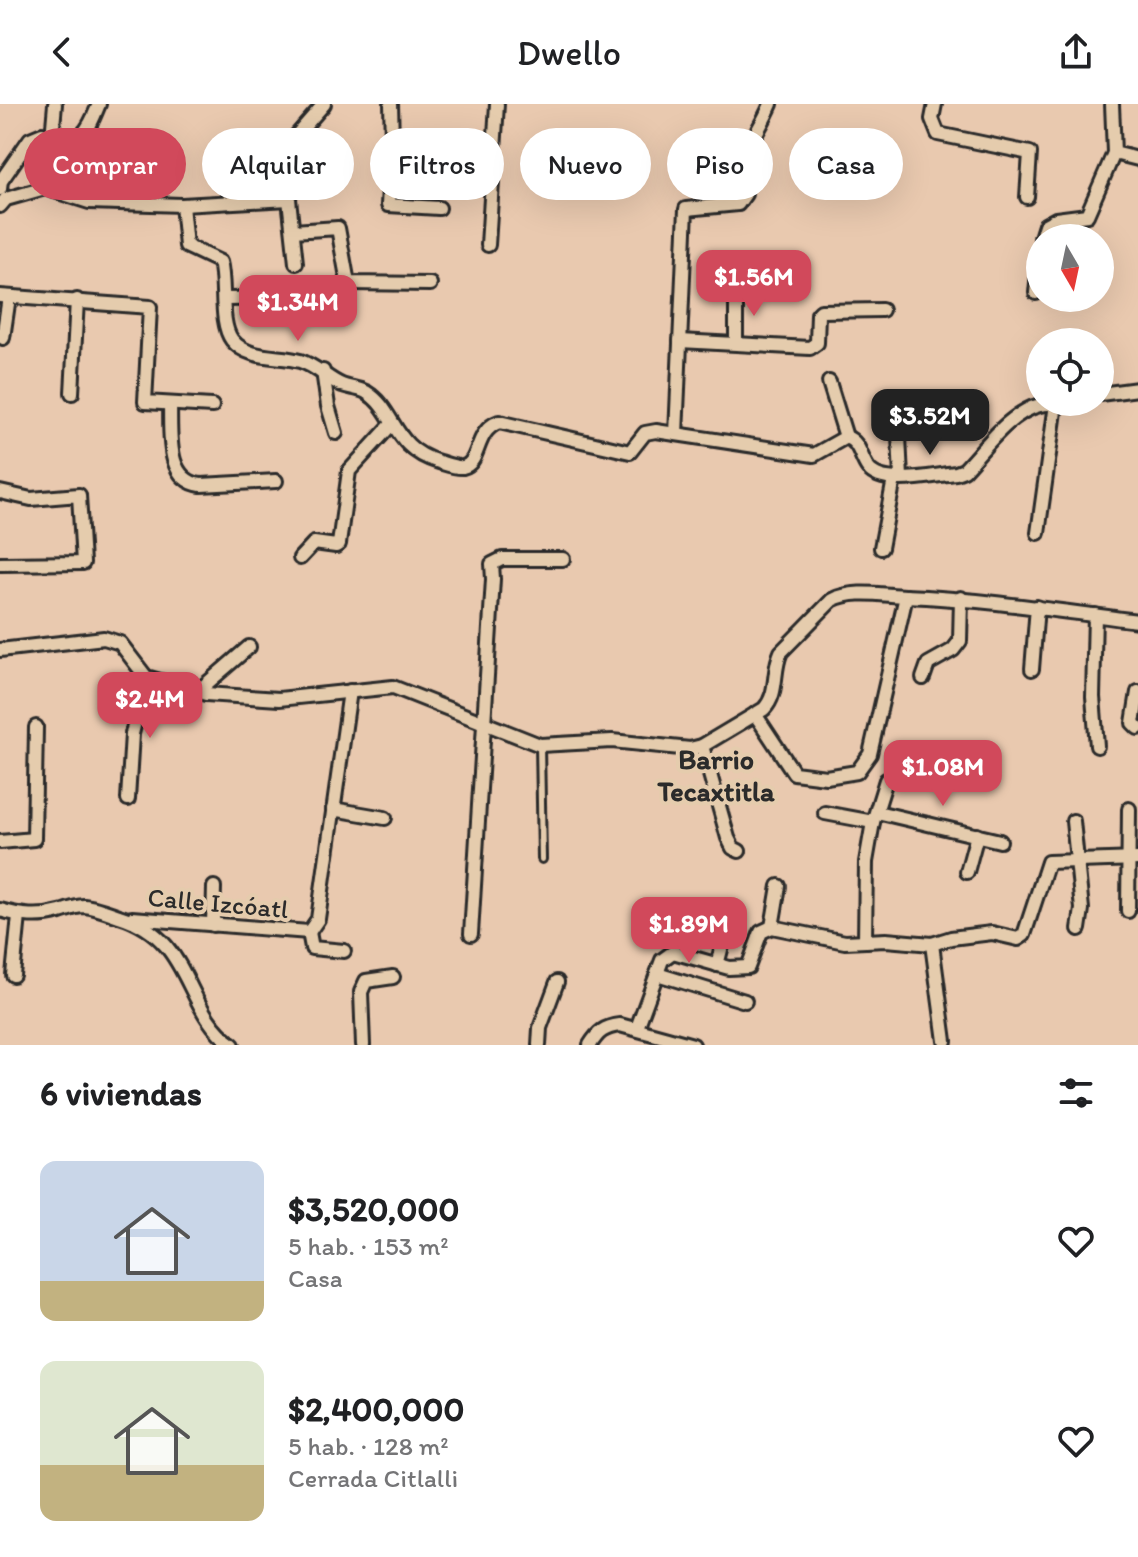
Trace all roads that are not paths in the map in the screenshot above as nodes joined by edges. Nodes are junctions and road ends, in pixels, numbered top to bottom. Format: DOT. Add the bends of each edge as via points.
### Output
graph roads {
  1 [pos="55,104"];
  2 [pos="99,104"];
  3 [pos="324,104"];
  4 [pos="391,104"];
  5 [pos="497,104"];
  6 [pos="771,104"];
  7 [pos="935,104"];
  8 [pos="1112,104"];
  9 [pos="53,128"];
  10 [pos="88,128"];
  11 [pos="303,128"];
  12 [pos="392,128"];
  13 [pos="24,149"];
  14 [pos="1114,153"];
  15 [pos="1138,159"];
  16 [pos="0,181"];
  17 [pos="1027,197"];
  18 [pos="271,200"];
  19 [pos="289,200"];
  20 [pos="388,200"];
  21 [pos="182,205"];
  22 [pos="0,206"];
  23 [pos="439,208"];
  24 [pos="1047,224"];
  25 [pos="293,231"];
  26 [pos="488,245"];
  27 [pos="296,263"];
  28 [pos="430,284"];
  29 [pos="736,294"];
  30 [pos="4,297"];
  31 [pos="311,298"];
  32 [pos="224,299"];
  33 [pos="77,300"];
  34 [pos="882,310"];
  35 [pos="3,338"];
  36 [pos="680,341"];
  37 [pos="736,343"];
  38 [pos="323,371"];
  39 [pos="829,382"];
  40 [pos="1138,389"];
  41 [pos="1114,392"];
  42 [pos="72,393"];
  43 [pos="170,405"];
  44 [pos="212,406"];
  45 [pos="1026,411"];
  46 [pos="898,415"];
  47 [pos="1054,416"];
  48 [pos="391,425"];
  49 [pos="336,433"];
  50 [pos="676,434"];
  51 [pos="846,437"];
  52 [pos="898,479"];
  53 [pos="276,481"];
  54 [pos="0,492"];
  55 [pos="1038,533"];
  56 [pos="881,548"];
  57 [pos="300,558"];
  58 [pos="563,559"];
  59 [pos="0,564"];
  60 [pos="906,596"];
  61 [pos="961,598"];
  62 [pos="1037,607"];
  63 [pos="1095,615"];
  64 [pos="1138,621"];
  65 [pos="249,647"];
  66 [pos="0,650"];
  67 [pos="1032,669"];
  68 [pos="146,677"];
  69 [pos="923,678"];
  70 [pos="350,691"];
  71 [pos="197,692"];
  72 [pos="1138,692"];
  73 [pos="755,714"];
  74 [pos="484,723"];
  75 [pos="36,727"];
  76 [pos="1138,728"];
  77 [pos="540,745"];
  78 [pos="702,746"];
  79 [pos="1097,746"];
  80 [pos="886,780"];
  81 [pos="128,799"];
  82 [pos="333,809"];
  83 [pos="1129,809"];
  84 [pos="825,813"];
  85 [pos="875,817"];
  86 [pos="385,818"];
  87 [pos="1073,821"];
  88 [pos="977,835"];
  89 [pos="1000,841"];
  90 [pos="0,842"];
  91 [pos="739,851"];
  92 [pos="542,859"];
  93 [pos="1133,859"];
  94 [pos="1077,860"];
  95 [pos="967,872"];
  96 [pos="779,886"];
  97 [pos="214,887"];
  98 [pos="0,910"];
  99 [pos="1128,911"];
  100 [pos="730,915"];
  101 [pos="19,916"];
  102 [pos="124,917"];
  103 [pos="213,925"];
  104 [pos="772,927"];
  105 [pos="1079,929"];
  106 [pos="309,932"];
  107 [pos="471,934"];
  108 [pos="865,941"];
  109 [pos="932,944"];
  110 [pos="344,951"];
  111 [pos="717,965"];
  112 [pos="657,974"];
  113 [pos="13,975"];
  114 [pos="393,977"];
  115 [pos="557,982"];
  116 [pos="745,1001"];
  117 [pos="637,1028"];
  118 [pos="215,1040"];
  119 [pos="945,1041"];
  120 [pos="233,1045"];
  121 [pos="363,1045"];
  122 [pos="539,1045"];
  123 [pos="590,1045"];
  124 [pos="693,1045"];
  1 -- 9 [label="street"];
  2 -- 10 [label="street"];
  3 -- 11 [label="street"];
  4 -- 12 [label="street"];
  5 -- 26 [label="street"];
  6 -- 36 [label="street" via="747,148 745,194 738,204 686,209"];
  7 -- 17 [label="street" via="932,119 938,134 1030,153"];
  8 -- 14 [label="street"];
  13 -- 16 [label="street"];
  14 -- 15 [label="street"];
  14 -- 24 [label="street" via="1087,215"];
  18 -- 21 [label="street"];
  19 -- 25 [label="street"];
  20 -- 23 [label="street" via="388,205"];
  21 -- 22 [label="street" via="89,202 45,188 6,199"];
  21 -- 32 [label="street" via="186,246 220,262"];
  25 -- 27 [label="street"];
  25 -- 28 [label="street" via="338,228 348,283"];
  29 -- 37 [label="street"];
  30 -- 33 [label="street"];
  30 -- 35 [label="street"];
  31 -- 32 [label="street"];
  32 -- 38 [label="street" via="226,329 243,350"];
  33 -- 42 [label="street"];
  33 -- 43 [label="street" via="150,307 145,402"];
  34 -- 37 [label="street" via="821,311 815,346"];
  36 -- 37 [label="street"];
  36 -- 50 [label="street"];
  38 -- 48 [label="street" via="370,395"];
  38 -- 49 [label="street"];
  39 -- 51 [label="street"];
  40 -- 41 [label="street"];
  43 -- 44 [label="street"];
  43 -- 53 [label="street" via="178,474 201,485"];
  45 -- 52 [label="street" via="964,470"];
  46 -- 52 [label="street"];
  47 -- 55 [label="street"];
  48 -- 50 [label="street" via="415,452 461,468 474,458 484,430 499,422 630,452 645,433"];
  48 -- 57 [label="street" via="349,471 339,544 311,544"];
  50 -- 51 [label="street" via="814,455"];
  51 -- 52 [label="street" via="874,474"];
  52 -- 56 [label="street"];
  54 -- 59 [label="street" via="31,499 79,495 83,563"];
  58 -- 74 [label="street" via="496,560 491,568"];
  60 -- 61 [label="street"];
  60 -- 73 [label="street" via="850,594 832,600 781,652 771,702"];
  60 -- 73 [label="street" via="870,754 857,772 826,777 794,773"];
  61 -- 62 [label="street"];
  61 -- 69 [label="street" via="960,641 928,664"];
  62 -- 63 [label="street"];
  62 -- 67 [label="street"];
  63 -- 64 [label="street"];
  63 -- 79 [label="street"];
  65 -- 71 [label="street"];
  66 -- 68 [label="street" via="104,638 120,643"];
  68 -- 71 [label="street"];
  68 -- 81 [label="street" via="132,734"];
  70 -- 71 [label="street" via="279,699"];
  70 -- 74 [label="street" via="393,687"];
  70 -- 82 [label="street"];
  72 -- 76 [label="street" via="1133,723"];
  73 -- 78 [label="street"];
  74 -- 77 [label="street"];
  74 -- 107 [label="street"];
  75 -- 90 [label="street" via="34,839"];
  77 -- 78 [label="street" via="612,741"];
  77 -- 92 [label="lane"];
  78 -- 91 [label="street" via="728,838"];
  80 -- 85 [label="street"];
  82 -- 86 [label="street"];
  82 -- 106 [label="street" via="318,919"];
  83 -- 93 [label="street"];
  84 -- 85 [label="street"];
  85 -- 88 [label="street"];
  85 -- 108 [label="street" via="866,862"];
  87 -- 94 [label="street"];
  88 -- 89 [label="street"];
  88 -- 95 [label="street"];
  93 -- 94 [label="street"];
  93 -- 99 [label="street"];
  94 -- 105 [label="street"];
  94 -- 109 [label="street" via="1048,862 1024,935 1018,939 992,933"];
  96 -- 104 [label="street"];
  97 -- 103 [label="street"];
  98 -- 101 [label="street"];
  100 -- 111 [label="street"];
  101 -- 102 [label="street" via="81,906"];
  101 -- 113 [label="street"];
  102 -- 103 [label="street, Calle Izcóatl"];
  102 -- 118 [label="street" via="147,928 182,967"];
  103 -- 106 [label="street, Calle Izcóatl"];
  104 -- 108 [label="street"];
  104 -- 111 [label="street" via="761,932 748,967"];
  106 -- 110 [label="street" via="312,948"];
  108 -- 109 [label="street"];
  109 -- 119 [label="street"];
  111 -- 112 [label="street" via="673,952 662,960"];
  112 -- 116 [label="street"];
  112 -- 117 [label="street"];
  114 -- 121 [label="street" via="366,981 361,992"];
  115 -- 122 [label="street"];
  117 -- 123 [label="street" via="609,1026"];
  117 -- 124 [label="street"];
  118 -- 120 [label="street"];
}
